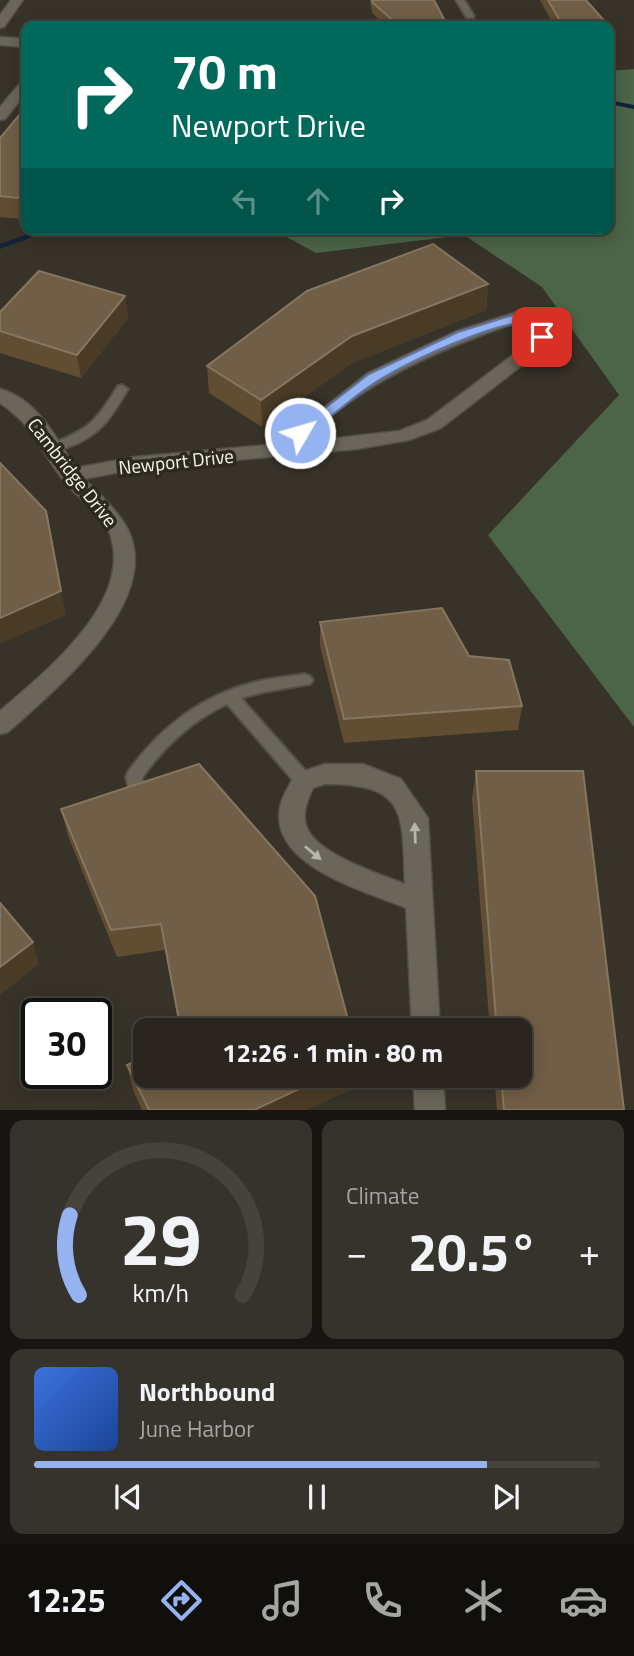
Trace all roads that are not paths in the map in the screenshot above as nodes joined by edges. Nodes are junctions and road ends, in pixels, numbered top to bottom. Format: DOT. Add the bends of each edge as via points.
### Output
graph roads {
  1 [pos="17,0"];
  2 [pos="460,0"];
  3 [pos="470,16"];
  4 [pos="0,24"];
  5 [pos="0,41"];
  6 [pos="21,43"];
  7 [pos="21,91"];
  8 [pos="0,116"];
  9 [pos="122,389"];
  10 [pos="0,395"];
  11 [pos="54,448"];
  12 [pos="283,450"];
  13 [pos="70,475"];
  14 [pos="304,680"];
  15 [pos="231,698"];
  16 [pos="0,725"];
  17 [pos="304,781"];
  18 [pos="139,801"];
  19 [pos="418,901"];
  20 [pos="425,1018"];
  21 [pos="429,1088"];
  22 [pos="430,1110"];
  1 -- 4 [label="street"];
  2 -- 3 [label="lane"];
  5 -- 6 [label="street"];
  7 -- 8 [label="street"];
  9 -- 11 [label="lane" via="91,434"];
  10 -- 11 [label="street, Cambridge Drive" via="29,415"];
  11 -- 13 [label="street, Cambridge Drive"];
  12 -- 12 [label="street, Newport Drive" via="402,436 434,424 532,349 542,337 541,321 520,316 463,335 374,377"];
  12 -- 13 [label="street, Newport Drive" via="135,463"];
  13 -- 16 [label="street, Cambridge Drive" via="121,535 127,560 122,587 59,673"];
  14 -- 15 [label="lane"];
  15 -- 17 [label="lane"];
  15 -- 18 [label="lane" via="167,736 145,758 134,777"];
  17 -- 19 [label="street, one-way" via="292,808 298,840 325,863"];
  19 -- 17 [label="street, one-way" via="415,818 391,786 363,774 326,774"];
  19 -- 20 [label="street"];
  21 -- 22 [label="street"];
}
